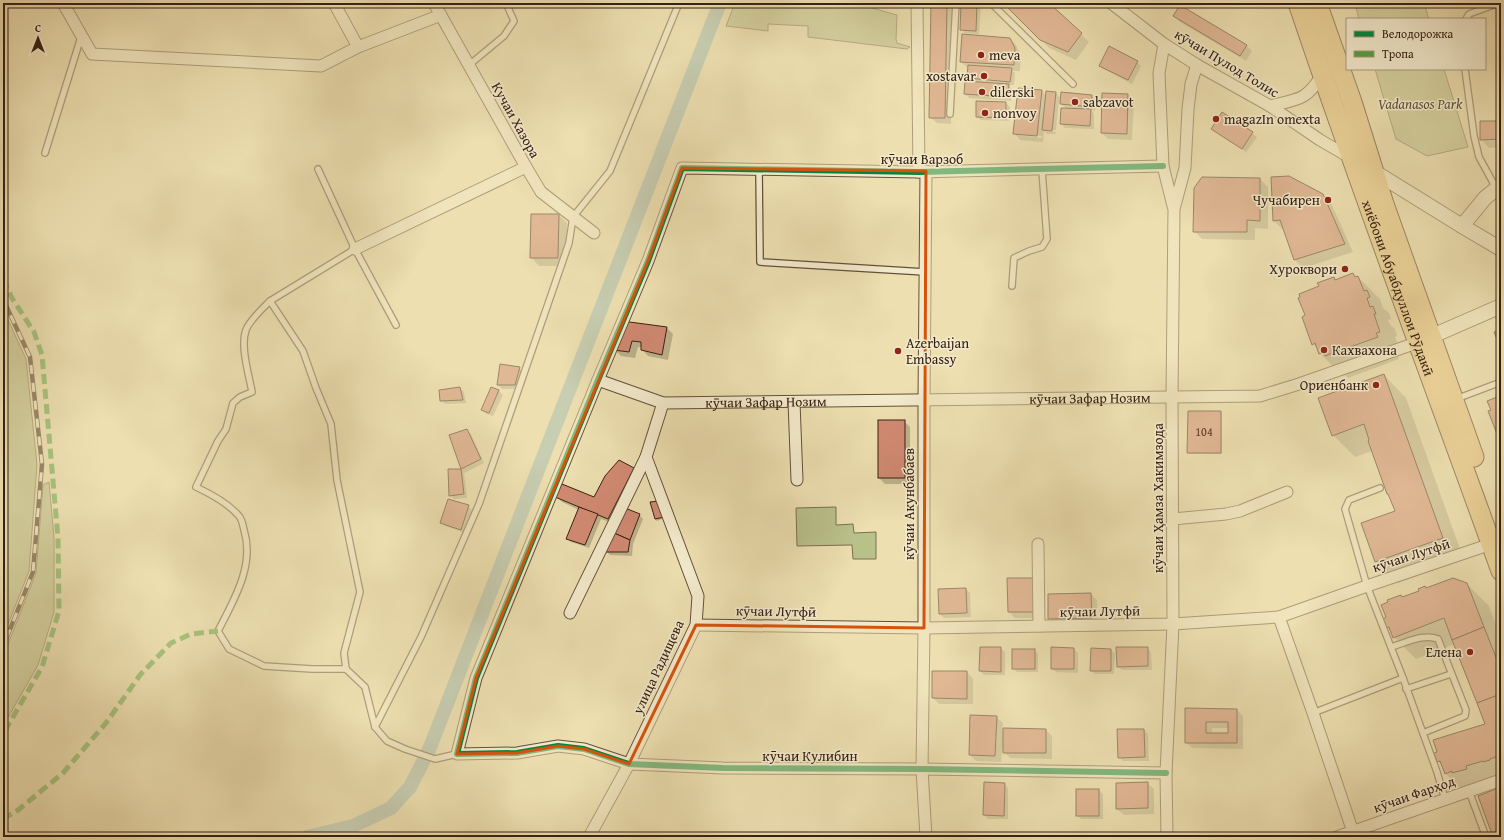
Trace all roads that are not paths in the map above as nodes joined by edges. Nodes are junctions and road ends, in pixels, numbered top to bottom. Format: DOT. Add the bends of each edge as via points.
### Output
graph roads {
  1 [pos="63,3"];
  2 [pos="334,3"];
  3 [pos="434,3"];
  4 [pos="506,3"];
  5 [pos="679,3"];
  6 [pos="917,3"];
  7 [pos="956,3"];
  8 [pos="991,3"];
  9 [pos="1111,3"];
  10 [pos="1298,3"];
  11 [pos="1317,3"];
  12 [pos="1499,3"];
  13 [pos="441,15"];
  14 [pos="1467,18"];
  15 [pos="82,34"];
  16 [pos="1164,44"];
  17 [pos="358,47"];
  18 [pos="469,65"];
  19 [pos="1198,65"];
  20 [pos="1465,70"];
  21 [pos="1322,75"];
  22 [pos="1073,84"];
  23 [pos="1270,106"];
  24 [pos="950,114"];
  25 [pos="45,153"];
  26 [pos="1351,158"];
  27 [pos="1164,166"];
  28 [pos="526,167"];
  29 [pos="759,168"];
  30 [pos="318,169"];
  31 [pos="1042,170"];
  32 [pos="922,171"];
  33 [pos="1374,171"];
  34 [pos="1499,187"];
  35 [pos="1174,209"];
  36 [pos="573,217"];
  37 [pos="1462,226"];
  38 [pos="594,233"];
  39 [pos="355,249"];
  40 [pos="1501,249"];
  41 [pos="924,272"];
  42 [pos="1012,286"];
  43 [pos="270,301"];
  44 [pos="1501,306"];
  45 [pos="396,325"];
  46 [pos="1425,339"];
  47 [pos="598,380"];
  48 [pos="1501,382"];
  49 [pos="1172,397"];
  50 [pos="924,400"];
  51 [pos="1454,400"];
  52 [pos="794,402"];
  53 [pos="663,404"];
  54 [pos="646,457"];
  55 [pos="797,480"];
  56 [pos="1380,488"];
  57 [pos="1287,492"];
  58 [pos="1173,519"];
  59 [pos="1496,539"];
  60 [pos="1038,544"];
  61 [pos="1501,571"];
  62 [pos="1368,586"];
  63 [pos="570,613"];
  64 [pos="1279,617"];
  65 [pos="1173,624"];
  66 [pos="696,625"];
  67 [pos="1039,626"];
  68 [pos="924,628"];
  69 [pos="1391,647"];
  70 [pos="346,669"];
  71 [pos="1452,674"];
  72 [pos="1403,678"];
  73 [pos="1406,689"];
  74 [pos="1313,713"];
  75 [pos="375,727"];
  76 [pos="1423,733"];
  77 [pos="457,754"];
  78 [pos="629,764"];
  79 [pos="922,768"];
  80 [pos="1166,773"];
  81 [pos="1501,780"];
  82 [pos="1469,791"];
  83 [pos="1445,799"];
  84 [pos="1353,832"];
  85 [pos="589,837"];
  86 [pos="926,837"];
  87 [pos="1167,837"];
  88 [pos="1337,837"];
  89 [pos="1486,837"];
  1 -- 15 [label="street"];
  2 -- 17 [label="street"];
  3 -- 13 [label="street, Кучаи Хазора"];
  4 -- 18 [label="lane" via="514,21 504,36"];
  5 -- 36 [label="lane" via="610,171"];
  6 -- 32 [label="street, кӯчаи Акунбабаев"];
  7 -- 24 [label="lane"];
  8 -- 22 [label="lane"];
  9 -- 16 [label="street, кӯчаи Пулод Толис"];
  10 -- 21 [label="highway, хиёбони Абуабдуллои Рӯдакӣ"];
  11 -- 33 [label="highway"];
  12 -- 14 [label="lane" via="1469,14"];
  13 -- 17 [label="street"];
  13 -- 18 [label="street, Кучаи Хазора"];
  15 -- 17 [label="street" via="92,54 321,66"];
  15 -- 25 [label="lane"];
  16 -- 19 [label="street, кӯчаи Пулод Толис"];
  16 -- 27 [label="street" via="1159,73"];
  18 -- 28 [label="street, Кучаи Хазора"];
  19 -- 23 [label="street, кӯчаи Пулод Толис"];
  19 -- 35 [label="street, кӯчаи Ҳамза Хакимзода" via="1191,84 1185,168"];
  20 -- 34 [label="lane" via="1479,158"];
  21 -- 23 [label="street" via="1306,95"];
  21 -- 26 [label="highway, хиёбони Абуабдуллои Рӯдакӣ"];
  23 -- 26 [label="street, кӯчаи Пулод Толис"];
  26 -- 33 [label="street"];
  26 -- 46 [label="highway, хиёбони Абуабдуллои Рӯдакӣ"];
  27 -- 31 [label="street, кӯчаи Варзоб"];
  27 -- 35 [label="street"];
  28 -- 36 [label="street, Кучаи Хазора" via="541,192"];
  28 -- 39 [label="street"];
  29 -- 32 [label="street, кӯчаи Варзоб"];
  29 -- 41 [label="lane" via="760,262"];
  29 -- 47 [label="street, кӯчаи Варзоб" via="682,168 648,261"];
  30 -- 39 [label="lane"];
  31 -- 32 [label="street, кӯчаи Варзоб"];
  31 -- 42 [label="lane" via="1047,239 1042,247 1014,258"];
  32 -- 41 [label="street, кӯчаи Акунбабаев"];
  33 -- 37 [label="street"];
  33 -- 46 [label="highway"];
  34 -- 37 [label="street"];
  35 -- 49 [label="street, кӯчаи Ҳамза Хакимзода"];
  36 -- 38 [label="street, Кучаи Хазора"];
  36 -- 75 [label="lane" via="569,243 479,504 421,637"];
  37 -- 40 [label="street"];
  39 -- 43 [label="lane"];
  39 -- 45 [label="lane"];
  41 -- 50 [label="street, кӯчаи Акунбабаев"];
  43 -- 70 [label="lane" via="303,351 331,424 337,480 360,592 344,653"];
  43 -- 70 [label="lane" via="246,329 244,340 252,392 233,403 226,429 218,440 196,487 214,495 240,516 246,538 246,571 218,630 229,649 264,666"];
  44 -- 46 [label="street, кӯчаи Зафар Нозим"];
  46 -- 49 [label="street, кӯчаи Зафар Нозим" via="1260,396"];
  46 -- 51 [label="highway"];
  46 -- 59 [label="highway, хиёбони Абуабдуллои Рӯдакӣ"];
  47 -- 53 [label="street"];
  47 -- 77 [label="street" via="476,678"];
  48 -- 51 [label="lane"];
  49 -- 50 [label="street, кӯчаи Зафар Нозим"];
  49 -- 58 [label="street, кӯчаи Ҳамза Хакимзода"];
  50 -- 52 [label="street, кӯчаи Зафар Нозим"];
  50 -- 68 [label="street, кӯчаи Акунбабаев"];
  51 -- 59 [label="highway"];
  52 -- 53 [label="street, кӯчаи Зафар Нозим"];
  52 -- 55 [label="street"];
  53 -- 54 [label="street"];
  54 -- 63 [label="street"];
  54 -- 66 [label="street, улица Радищева" via="698,596"];
  56 -- 62 [label="lane" via="1349,500 1345,509"];
  57 -- 58 [label="street" via="1240,512"];
  58 -- 65 [label="street, кӯчаи Ҳамза Хакимзода"];
  59 -- 61 [label="highway, хиёбони Абуабдуллои Рӯдакӣ"];
  59 -- 62 [label="street, кӯчаи Лутфӣ"];
  60 -- 67 [label="street"];
  62 -- 64 [label="street, кӯчаи Лутфӣ"];
  62 -- 69 [label="lane"];
  64 -- 65 [label="street, кӯчаи Лутфӣ"];
  64 -- 74 [label="street"];
  65 -- 67 [label="street, кӯчаи Лутфӣ"];
  65 -- 80 [label="street, кӯчаи Ҳамза Хакимзода"];
  66 -- 68 [label="street, кӯчаи Лутфӣ"];
  66 -- 78 [label="street, улица Радищева"];
  67 -- 68 [label="street, кӯчаи Лутфӣ"];
  68 -- 79 [label="street, кӯчаи Акунбабаев"];
  69 -- 71 [label="lane" via="1425,637 1438,639"];
  69 -- 72 [label="lane"];
  70 -- 75 [label="lane" via="365,687"];
  71 -- 73 [label="lane"];
  71 -- 76 [label="lane" via="1466,710 1465,716"];
  72 -- 73 [label="lane"];
  72 -- 74 [label="lane"];
  73 -- 76 [label="lane"];
  74 -- 84 [label="street"];
  75 -- 77 [label="lane" via="387,740 435,759"];
  76 -- 83 [label="lane"];
  77 -- 78 [label="street, кӯчаи Кулибин" via="517,752 558,746 584,749"];
  78 -- 79 [label="street, кӯчаи Кулибин" via="723,768"];
  78 -- 85 [label="street, улица Радищева"];
  79 -- 80 [label="street, кӯчаи Кулибин"];
  79 -- 86 [label="street, кӯчаи Акунбабаев"];
  80 -- 87 [label="street, кӯчаи Ҳамза Хакимзода"];
  81 -- 82 [label="street, кӯчаи Фарҳод"];
  82 -- 83 [label="street, кӯчаи Фарҳод"];
  82 -- 89 [label="lane"];
  83 -- 84 [label="street, кӯчаи Фарҳод"];
  84 -- 88 [label="street, кӯчаи Фарҳод"];
}
